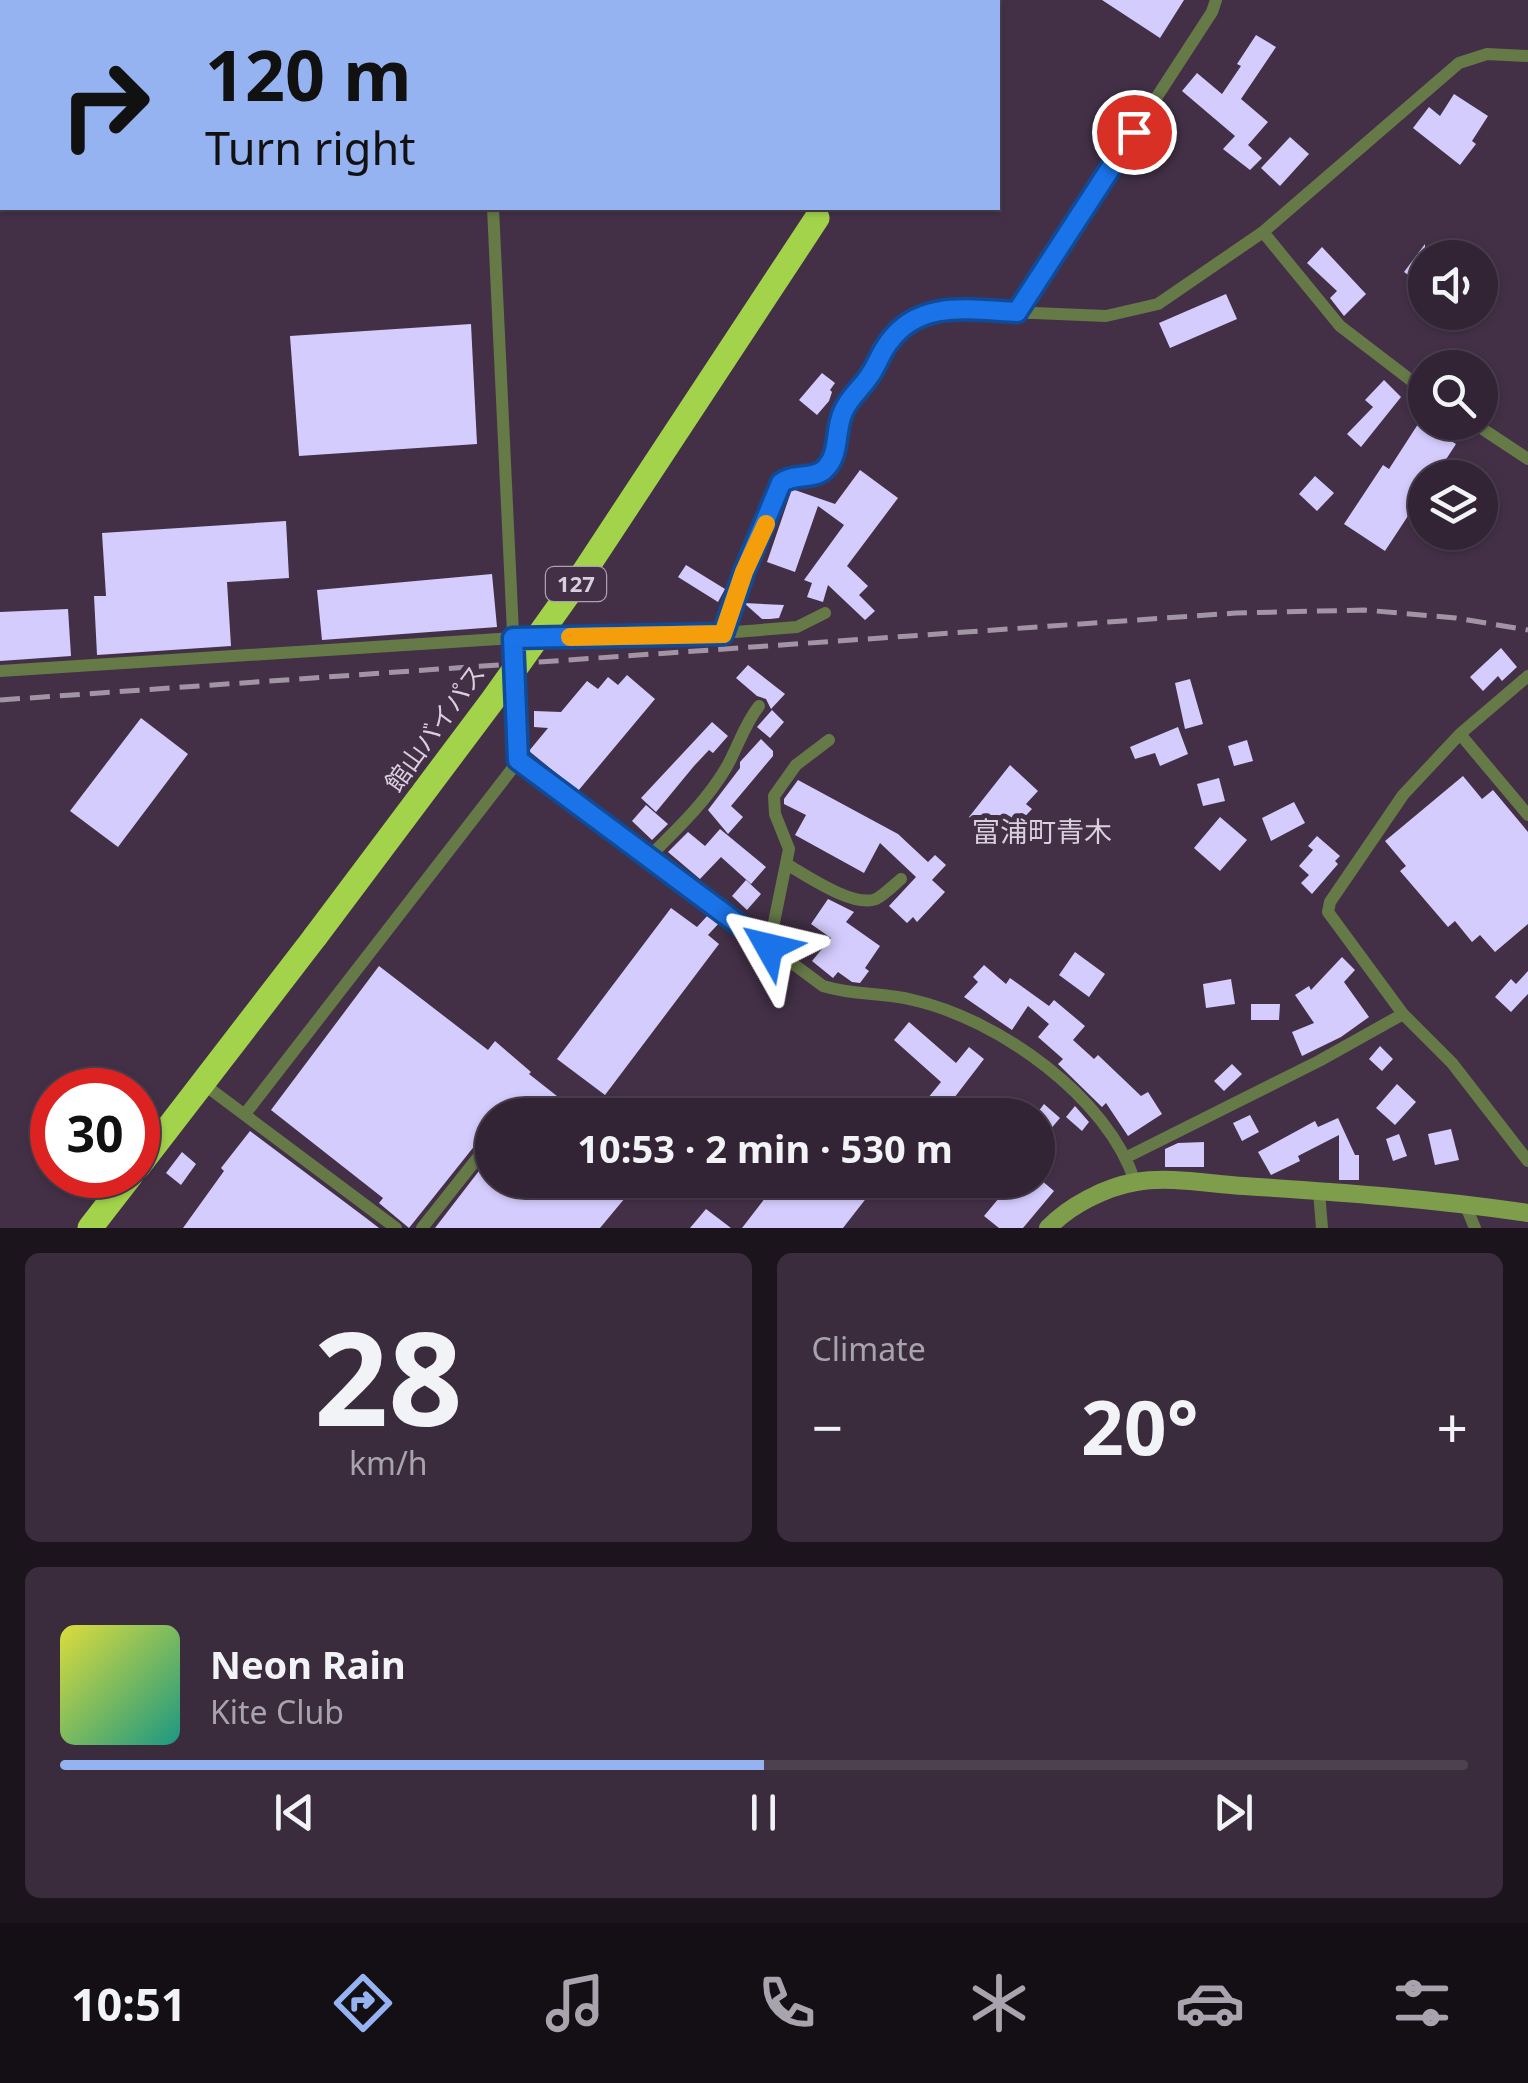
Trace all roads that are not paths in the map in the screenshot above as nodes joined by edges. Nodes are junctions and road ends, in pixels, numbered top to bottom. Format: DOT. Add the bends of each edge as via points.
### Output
graph roads {
  1 [pos="1216,0"];
  2 [pos="1528,56"];
  3 [pos="492,210"];
  4 [pos="820,212"];
  5 [pos="1263,232"];
  6 [pos="1017,312"];
  7 [pos="1408,378"];
  8 [pos="1498,439"];
  9 [pos="1528,459"];
  10 [pos="825,612"];
  11 [pos="723,634"];
  12 [pos="513,638"];
  13 [pos="0,672"];
  14 [pos="1528,676"];
  15 [pos="759,706"];
  16 [pos="1460,734"];
  17 [pos="830,740"];
  18 [pos="518,760"];
  19 [pos="1528,815"];
  20 [pos="649,858"];
  21 [pos="788,865"];
  22 [pos="901,878"];
  23 [pos="769,947"];
  24 [pos="1403,1014"];
  25 [pos="202,1083"];
  26 [pos="245,1114"];
  27 [pos="160,1138"];
  28 [pos="1127,1157"];
  29 [pos="475,1161"];
  30 [pos="1528,1161"];
  31 [pos="1135,1182"];
  32 [pos="1319,1192"];
  33 [pos="113,1198"];
  34 [pos="1464,1204"];
  35 [pos="1528,1213"];
  36 [pos="90,1228"];
  37 [pos="396,1228"];
  38 [pos="422,1228"];
  39 [pos="1048,1228"];
  40 [pos="1322,1228"];
  41 [pos="1475,1228"];
  1 -- 6 [label="street"];
  2 -- 5 [label="street" via="1488,54 1458,63"];
  3 -- 12 [label="street"];
  4 -- 25 [label="highway, 館山バイパス / 127, bridge" via="584,572"];
  5 -- 6 [label="street" via="1158,304 1106,316"];
  5 -- 7 [label="street" via="1340,326"];
  6 -- 11 [label="street" via="937,309 890,340 847,401 826,467 781,483"];
  8 -- 9 [label="street"];
  10 -- 11 [label="street" via="797,627"];
  11 -- 12 [label="street"];
  12 -- 13 [label="street"];
  12 -- 18 [label="street"];
  14 -- 16 [label="street"];
  15 -- 20 [label="street" via="726,767"];
  16 -- 19 [label="street"];
  16 -- 24 [label="street" via="1403,795 1330,902 1328,912"];
  17 -- 21 [label="street" via="796,765 774,796"];
  18 -- 20 [label="street"];
  18 -- 26 [label="street"];
  20 -- 23 [label="street"];
  21 -- 22 [label="street" via="862,900 875,900"];
  21 -- 23 [label="street"];
  23 -- 28 [label="street" via="823,986 938,1006 998,1035 1050,1070 1102,1121"];
  24 -- 28 [label="street"];
  24 -- 30 [label="street" via="1452,1063"];
  25 -- 26 [label="street"];
  25 -- 27 [label="highway, 館山バイパス / 127"];
  26 -- 37 [label="street"];
  28 -- 31 [label="street"];
  29 -- 38 [label="street"];
  31 -- 32 [label="street"];
  31 -- 39 [label="street" via="1086,1200"];
  32 -- 34 [label="street"];
  32 -- 40 [label="street"];
  33 -- 36 [label="highway"];
  34 -- 35 [label="street"];
  34 -- 41 [label="street"];
}
